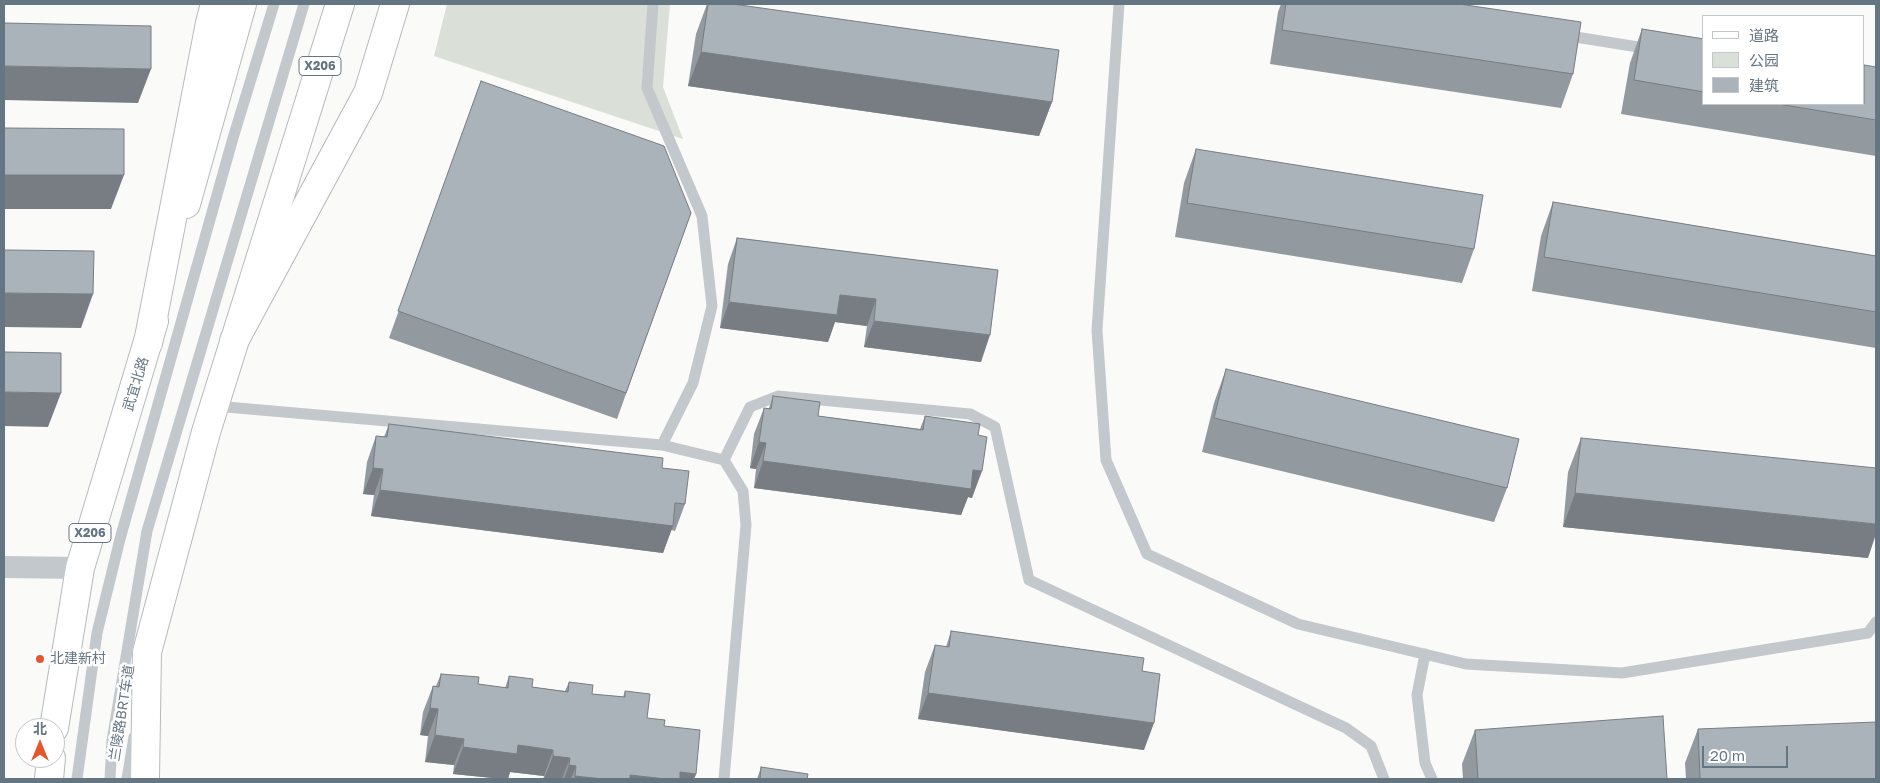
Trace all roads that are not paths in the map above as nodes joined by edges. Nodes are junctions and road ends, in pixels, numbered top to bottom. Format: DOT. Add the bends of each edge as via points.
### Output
graph roads {
  1 [pos="216,4"];
  2 [pos="242,4"];
  3 [pos="274,4"];
  4 [pos="304,4"];
  5 [pos="340,4"];
  6 [pos="395,4"];
  7 [pos="653,4"];
  8 [pos="1119,4"];
  9 [pos="1548,33"];
  10 [pos="1665,51"];
  11 [pos="234,341"];
  12 [pos="148,343"];
  13 [pos="214,406"];
  14 [pos="662,446"];
  15 [pos="724,460"];
  16 [pos="4,567"];
  17 [pos="80,568"];
  18 [pos="1876,622"];
  19 [pos="147,652"];
  20 [pos="1425,654"];
  21 [pos="56,718"];
  22 [pos="77,779"];
  23 [pos="110,779"];
  24 [pos="127,779"];
  25 [pos="145,779"];
  26 [pos="724,779"];
  27 [pos="1384,779"];
  28 [pos="1432,779"];
  1 -- 12 [label="main road"];
  2 -- 12 [label="main road, 武宜北路 / X206"];
  3 -- 22 [label="lane" via="233,138 96,633"];
  4 -- 23 [label="lane" via="147,531 112,742"];
  5 -- 11 [label="main road, X206"];
  6 -- 11 [label="main road" via="368,92"];
  7 -- 14 [label="lane" via="647,88 702,216 712,306 693,383"];
  8 -- 20 [label="lane" via="1097,330 1106,460 1147,554 1298,624"];
  9 -- 10 [label="lane"];
  11 -- 13 [label="main road, X206"];
  12 -- 17 [label="main road, 武宜北路 / X206"];
  13 -- 14 [label="lane"];
  13 -- 19 [label="main road, X206"];
  14 -- 15 [label="lane"];
  15 -- 26 [label="lane" via="743,491 746,526"];
  15 -- 27 [label="lane" via="750,407 778,396 970,414 995,427 1029,580 1346,728 1372,746"];
  16 -- 17 [label="street"];
  17 -- 21 [label="main road, 武宜北路 / X206"];
  18 -- 20 [label="lane" via="1868,633 1622,673 1466,664"];
  19 -- 24 [label="lane, 兰陵路BRT车道"];
  19 -- 25 [label="main road, X206"];
  20 -- 28 [label="lane" via="1417,694 1425,762"];
}
